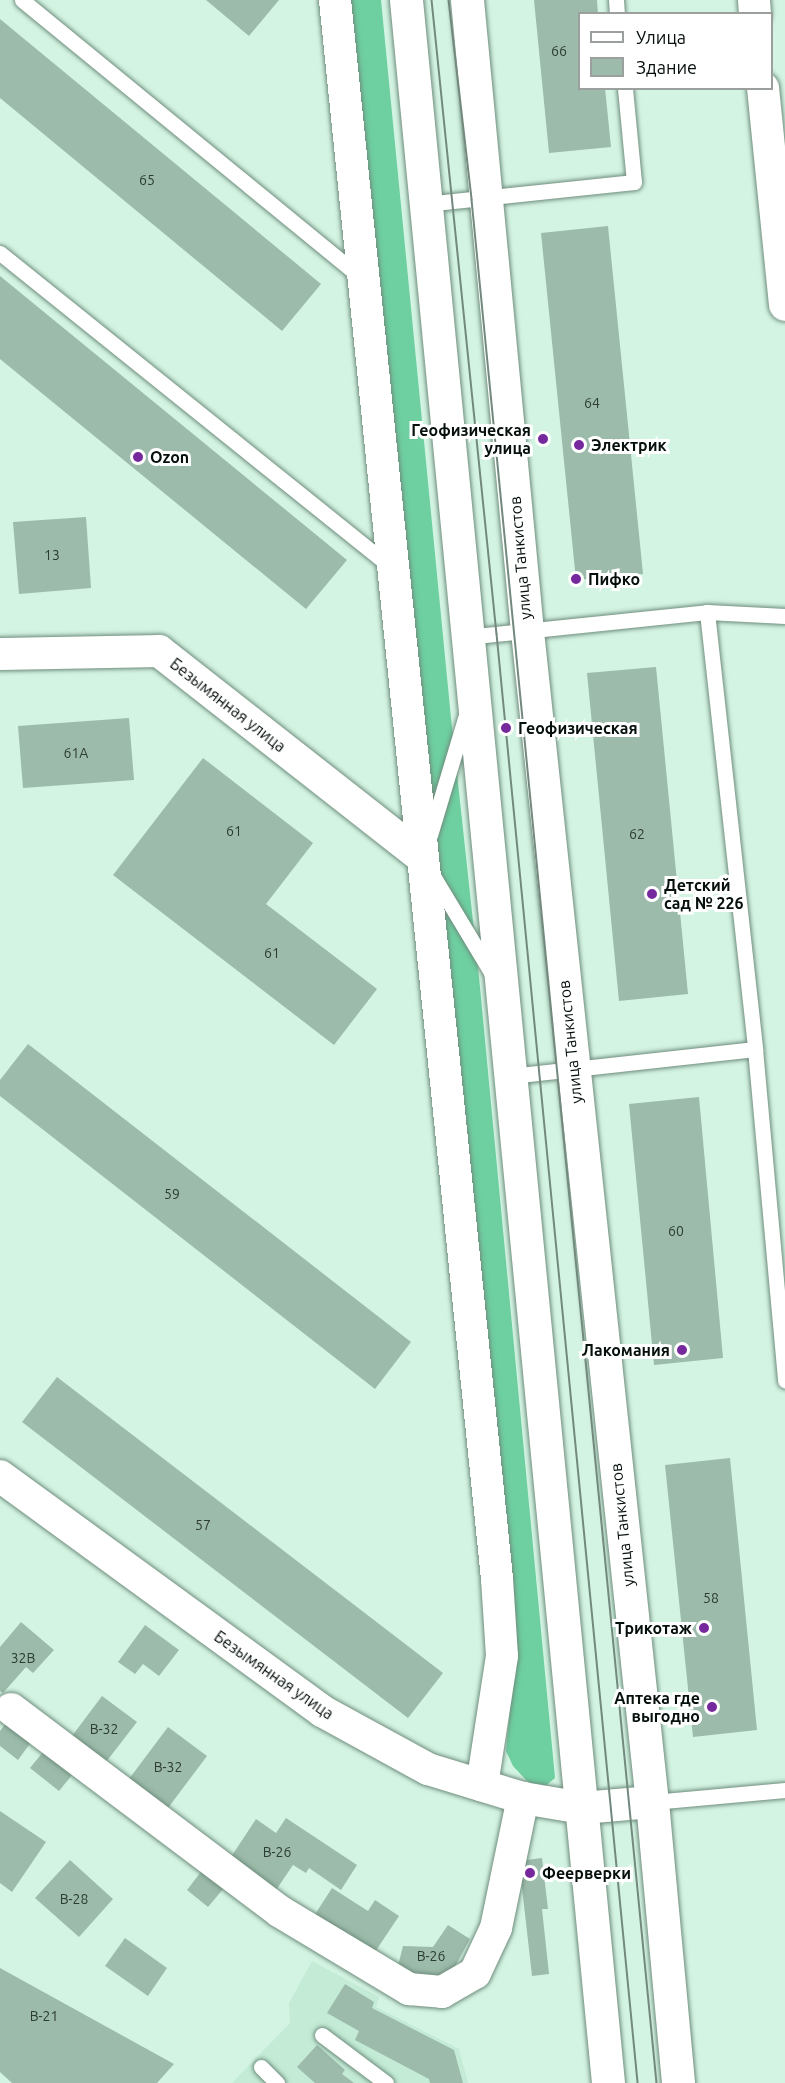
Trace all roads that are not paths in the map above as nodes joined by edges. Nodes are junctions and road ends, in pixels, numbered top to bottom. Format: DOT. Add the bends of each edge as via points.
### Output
graph roads {
  1 [pos="22,0"];
  2 [pos="335,0"];
  3 [pos="406,0"];
  4 [pos="467,0"];
  5 [pos="624,90"];
  6 [pos="763,90"];
  7 [pos="486,199"];
  8 [pos="425,204"];
  9 [pos="0,253"];
  10 [pos="364,279"];
  11 [pos="785,305"];
  12 [pos="394,569"];
  13 [pos="707,612"];
  14 [pos="785,616"];
  15 [pos="527,631"];
  16 [pos="466,637"];
  17 [pos="0,654"];
  18 [pos="472,695"];
  19 [pos="423,858"];
  20 [pos="503,992"];
  21 [pos="755,1049"];
  22 [pos="573,1069"];
  23 [pos="511,1076"];
  24 [pos="785,1381"];
  25 [pos="0,1476"];
  26 [pos="11,1709"];
  27 [pos="482,1785"];
  28 [pos="785,1790"];
  29 [pos="523,1798"];
  30 [pos="652,1802"];
  31 [pos="582,1808"];
  32 [pos="322,2035"];
  33 [pos="261,2067"];
  34 [pos="277,2083"];
  35 [pos="386,2083"];
  36 [pos="608,2083"];
  37 [pos="678,2083"];
  1 -- 10 [label="lane"];
  2 -- 10 [label="street"];
  3 -- 8 [label="main road"];
  4 -- 7 [label="main road, улица Танкистов"];
  5 -- 7 [label="lane" via="634,182"];
  6 -- 11 [label="street"];
  7 -- 8 [label="lane"];
  7 -- 15 [label="main road, улица Танкистов"];
  8 -- 16 [label="main road"];
  9 -- 12 [label="lane"];
  10 -- 12 [label="street"];
  12 -- 19 [label="street"];
  13 -- 14 [label="lane"];
  13 -- 15 [label="lane"];
  13 -- 21 [label="lane"];
  15 -- 16 [label="lane"];
  15 -- 22 [label="main road, улица Танкистов"];
  16 -- 18 [label="main road"];
  17 -- 19 [label="street, Безымянная улица" via="159,651"];
  18 -- 19 [label="lane"];
  18 -- 20 [label="main road"];
  19 -- 20 [label="lane"];
  19 -- 27 [label="street" via="502,1656"];
  20 -- 23 [label="main road"];
  21 -- 22 [label="lane"];
  21 -- 24 [label="lane"];
  22 -- 23 [label="lane"];
  22 -- 30 [label="main road, улица Танкистов"];
  23 -- 31 [label="main road"];
  25 -- 27 [label="street, Безымянная улица" via="322,1711 428,1768"];
  26 -- 29 [label="street" via="279,1911 409,1989 442,1992 475,1973 496,1928"];
  27 -- 29 [label="street, Безымянная улица"];
  28 -- 30 [label="lane"];
  29 -- 31 [label="street, Безымянная улица"];
  30 -- 31 [label="street, Безымянная улица"];
  30 -- 37 [label="main road, улица Танкистов"];
  31 -- 36 [label="main road"];
  32 -- 35 [label="lane"];
  33 -- 34 [label="lane"];
}
